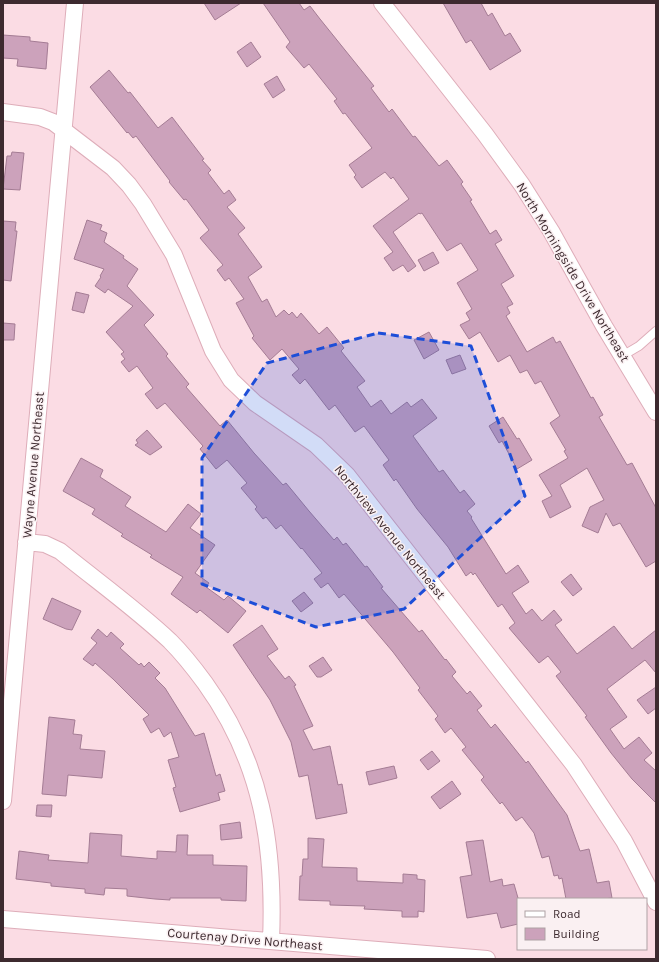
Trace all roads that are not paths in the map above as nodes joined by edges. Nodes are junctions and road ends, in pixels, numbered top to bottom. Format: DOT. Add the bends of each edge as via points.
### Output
graph roads {
  1 [pos="75,3"];
  2 [pos="382,3"];
  3 [pos="3,112"];
  4 [pos="64,128"];
  5 [pos="656,331"];
  6 [pos="622,356"];
  7 [pos="656,412"];
  8 [pos="26,542"];
  9 [pos="3,801"];
  10 [pos="656,902"];
  11 [pos="3,919"];
  12 [pos="271,941"];
  13 [pos="487,959"];
  1 -- 4 [label="street, Wayne Avenue Northeast"];
  2 -- 6 [label="street, North Morningside Drive Northeast" via="522,185"];
  3 -- 4 [label="street, Northview Avenue Northeast" via="40,117"];
  4 -- 8 [label="street, Wayne Avenue Northeast"];
  4 -- 10 [label="street, Northview Avenue Northeast" via="113,168 143,204 174,255 213,351 231,380 255,403 316,445 347,475 574,765 624,841"];
  5 -- 6 [label="lane" via="640,346"];
  6 -- 7 [label="street, North Morningside Drive Northeast"];
  8 -- 9 [label="street, Wayne Avenue Northeast"];
  8 -- 12 [label="street" via="44,544 60,551 150,623 190,663 220,704 246,755 263,810 269,855"];
  11 -- 12 [label="street, Courtenay Drive Northeast"];
  12 -- 13 [label="street, Courtenay Drive Northeast"];
}
